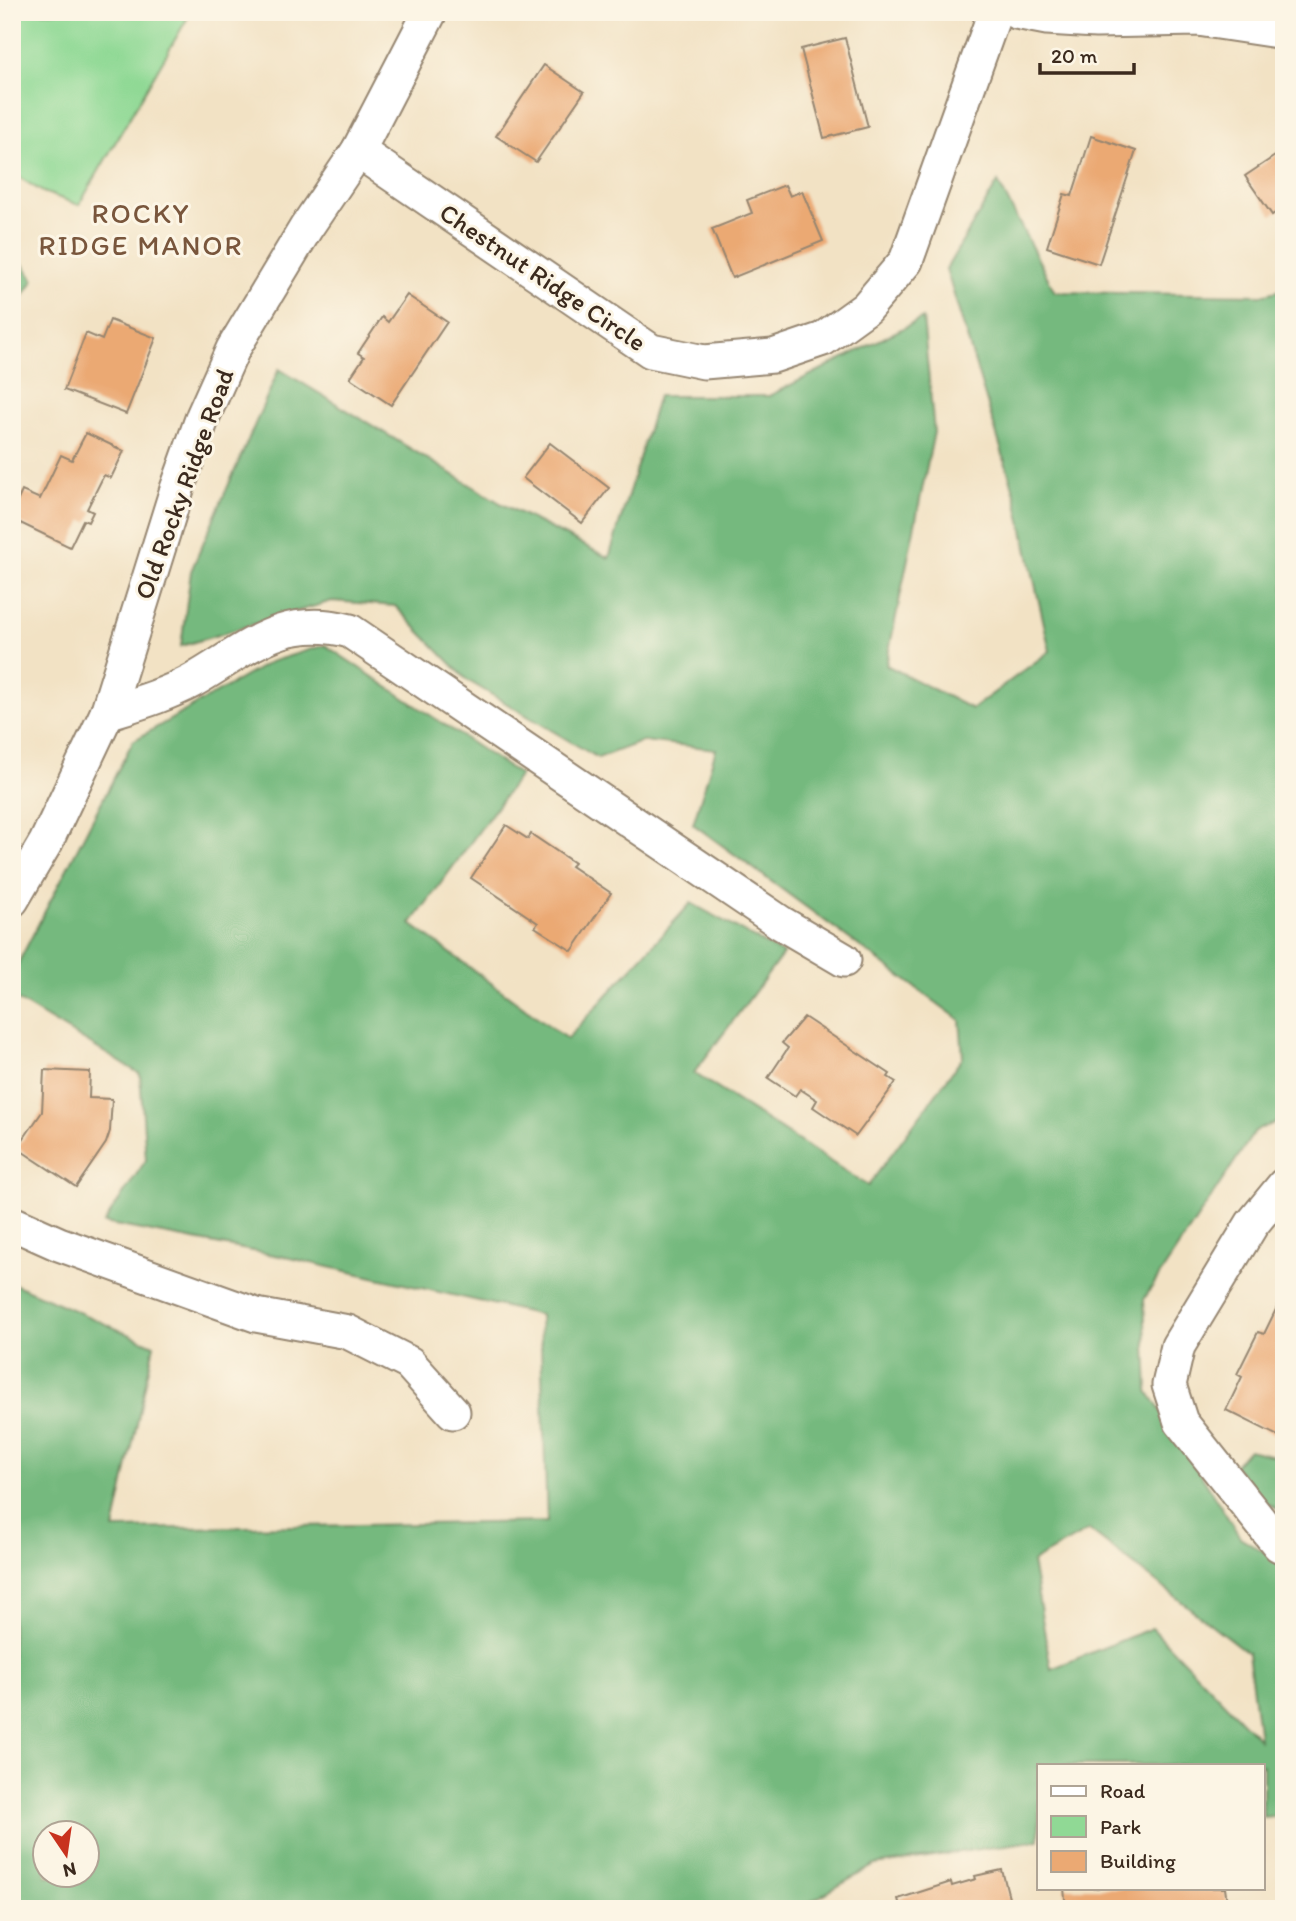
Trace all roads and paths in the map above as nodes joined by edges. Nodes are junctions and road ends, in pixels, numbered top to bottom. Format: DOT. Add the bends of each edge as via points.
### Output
graph roads {
  1 [pos="430,12"];
  2 [pos="995,12"];
  3 [pos="1016,12"];
  4 [pos="1284,32"];
  5 [pos="358,151"];
  6 [pos="107,713"];
  7 [pos="12,900"];
  8 [pos="845,960"];
  9 [pos="1284,1185"];
  10 [pos="12,1223"];
  11 [pos="453,1412"];
  12 [pos="1284,1547"];
  1 -- 5 [label="street, Old Rocky Ridge Road"];
  2 -- 5 [label="street, Chestnut Ridge Circle" via="906,261 866,309 822,339 773,356 704,362 651,351"];
  3 -- 4 [label="street" via="1096,21 1198,19"];
  5 -- 6 [label="street, Old Rocky Ridge Road" via="228,360 177,489"];
  6 -- 7 [label="street, Old Rocky Ridge Road" via="46,842"];
  6 -- 8 [label="street" via="190,682 268,635 313,626 349,631 781,923"];
  9 -- 12 [label="street" via="1252,1224 1178,1346 1169,1385 1181,1422"];
  10 -- 11 [label="street" via="256,1315 348,1332 409,1363"];
}
